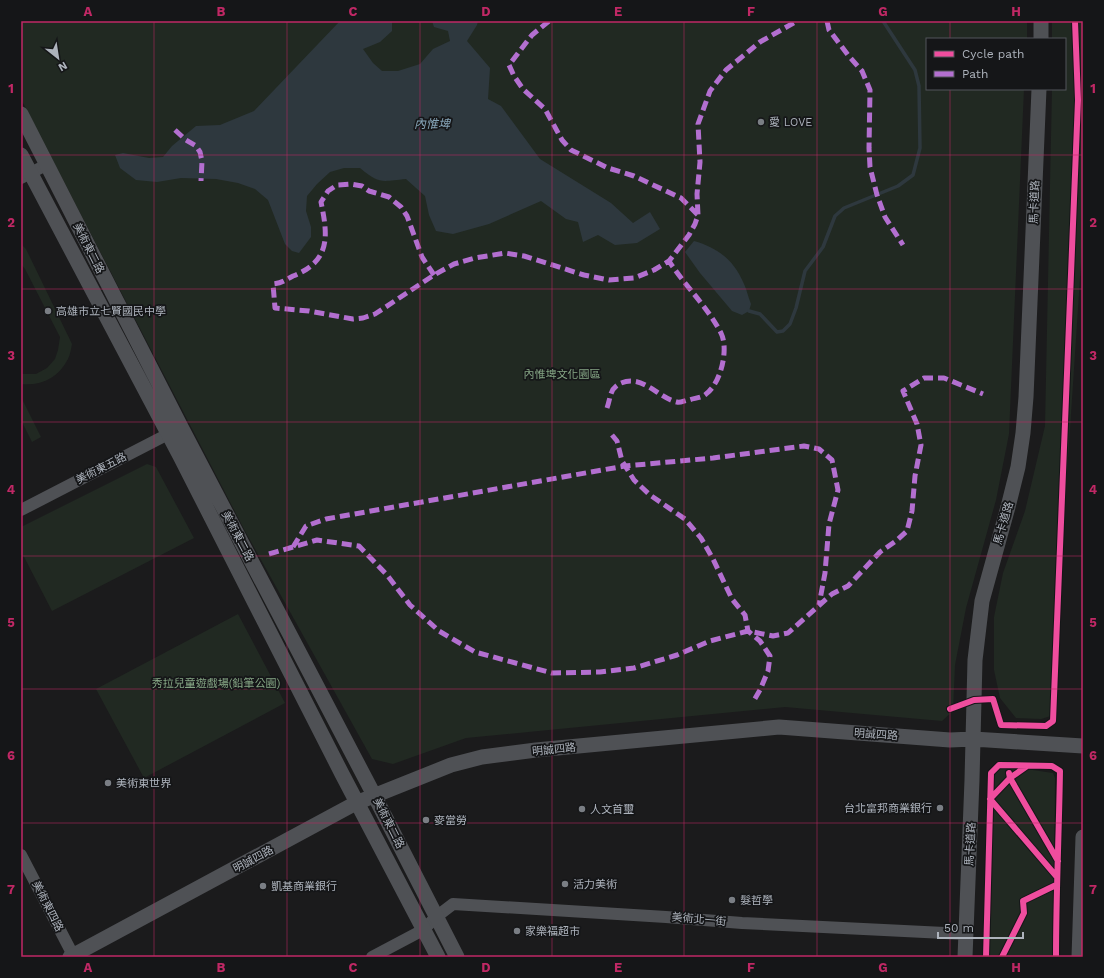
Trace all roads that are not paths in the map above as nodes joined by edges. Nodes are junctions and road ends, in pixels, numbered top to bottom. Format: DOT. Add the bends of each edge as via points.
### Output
graph roads {
  1 [pos="1041,21"];
  2 [pos="1041,38"];
  3 [pos="1039,90"];
  4 [pos="21,114"];
  5 [pos="21,155"];
  6 [pos="46,164"];
  7 [pos="26,176"];
  8 [pos="181,427"];
  9 [pos="168,434"];
  10 [pos="21,510"];
  11 [pos="973,739"];
  12 [pos="1083,746"];
  13 [pos="374,795"];
  14 [pos="356,803"];
  15 [pos="1083,837"];
  16 [pos="21,855"];
  17 [pos="436,917"];
  18 [pos="423,930"];
  19 [pos="965,934"];
  20 [pos="73,956"];
  21 [pos="372,957"];
  22 [pos="438,957"];
  23 [pos="457,957"];
  24 [pos="965,957"];
  25 [pos="1079,957"];
  1 -- 2 [label="street"];
  3 -- 11 [label="street, 馬卡道路" via="1023,433 1018,467 982,601 975,660"];
  4 -- 6 [label="street, 美術東二路"];
  5 -- 7 [label="street, 美術東二路"];
  6 -- 7 [label="street"];
  6 -- 8 [label="street, 美術東二路"];
  7 -- 9 [label="street, 美術東二路"];
  8 -- 9 [label="street, 美術東五路"];
  8 -- 13 [label="street, 美術東二路"];
  9 -- 10 [label="street, 美術東五路"];
  9 -- 14 [label="street, 美術東二路"];
  11 -- 12 [label="street, 明誠四路"];
  11 -- 13 [label="street, 明誠四路" via="938,739 779,726 482,757 451,765"];
  11 -- 19 [label="street, 馬卡道路"];
  13 -- 14 [label="street, 明誠四路"];
  13 -- 17 [label="street, 美術東二路"];
  14 -- 18 [label="street, 美術東二路"];
  14 -- 20 [label="street, 明誠四路"];
  15 -- 25 [label="street"];
  16 -- 20 [label="street, 美術東四路"];
  17 -- 18 [label="street, 美術北一街"];
  17 -- 19 [label="street, 美術北一街" via="453,904 742,923"];
  17 -- 23 [label="street, 美術東二路"];
  18 -- 21 [label="street, 美術北一街"];
  18 -- 22 [label="street, 美術東二路"];
  19 -- 24 [label="street, 馬卡道路"];
}
